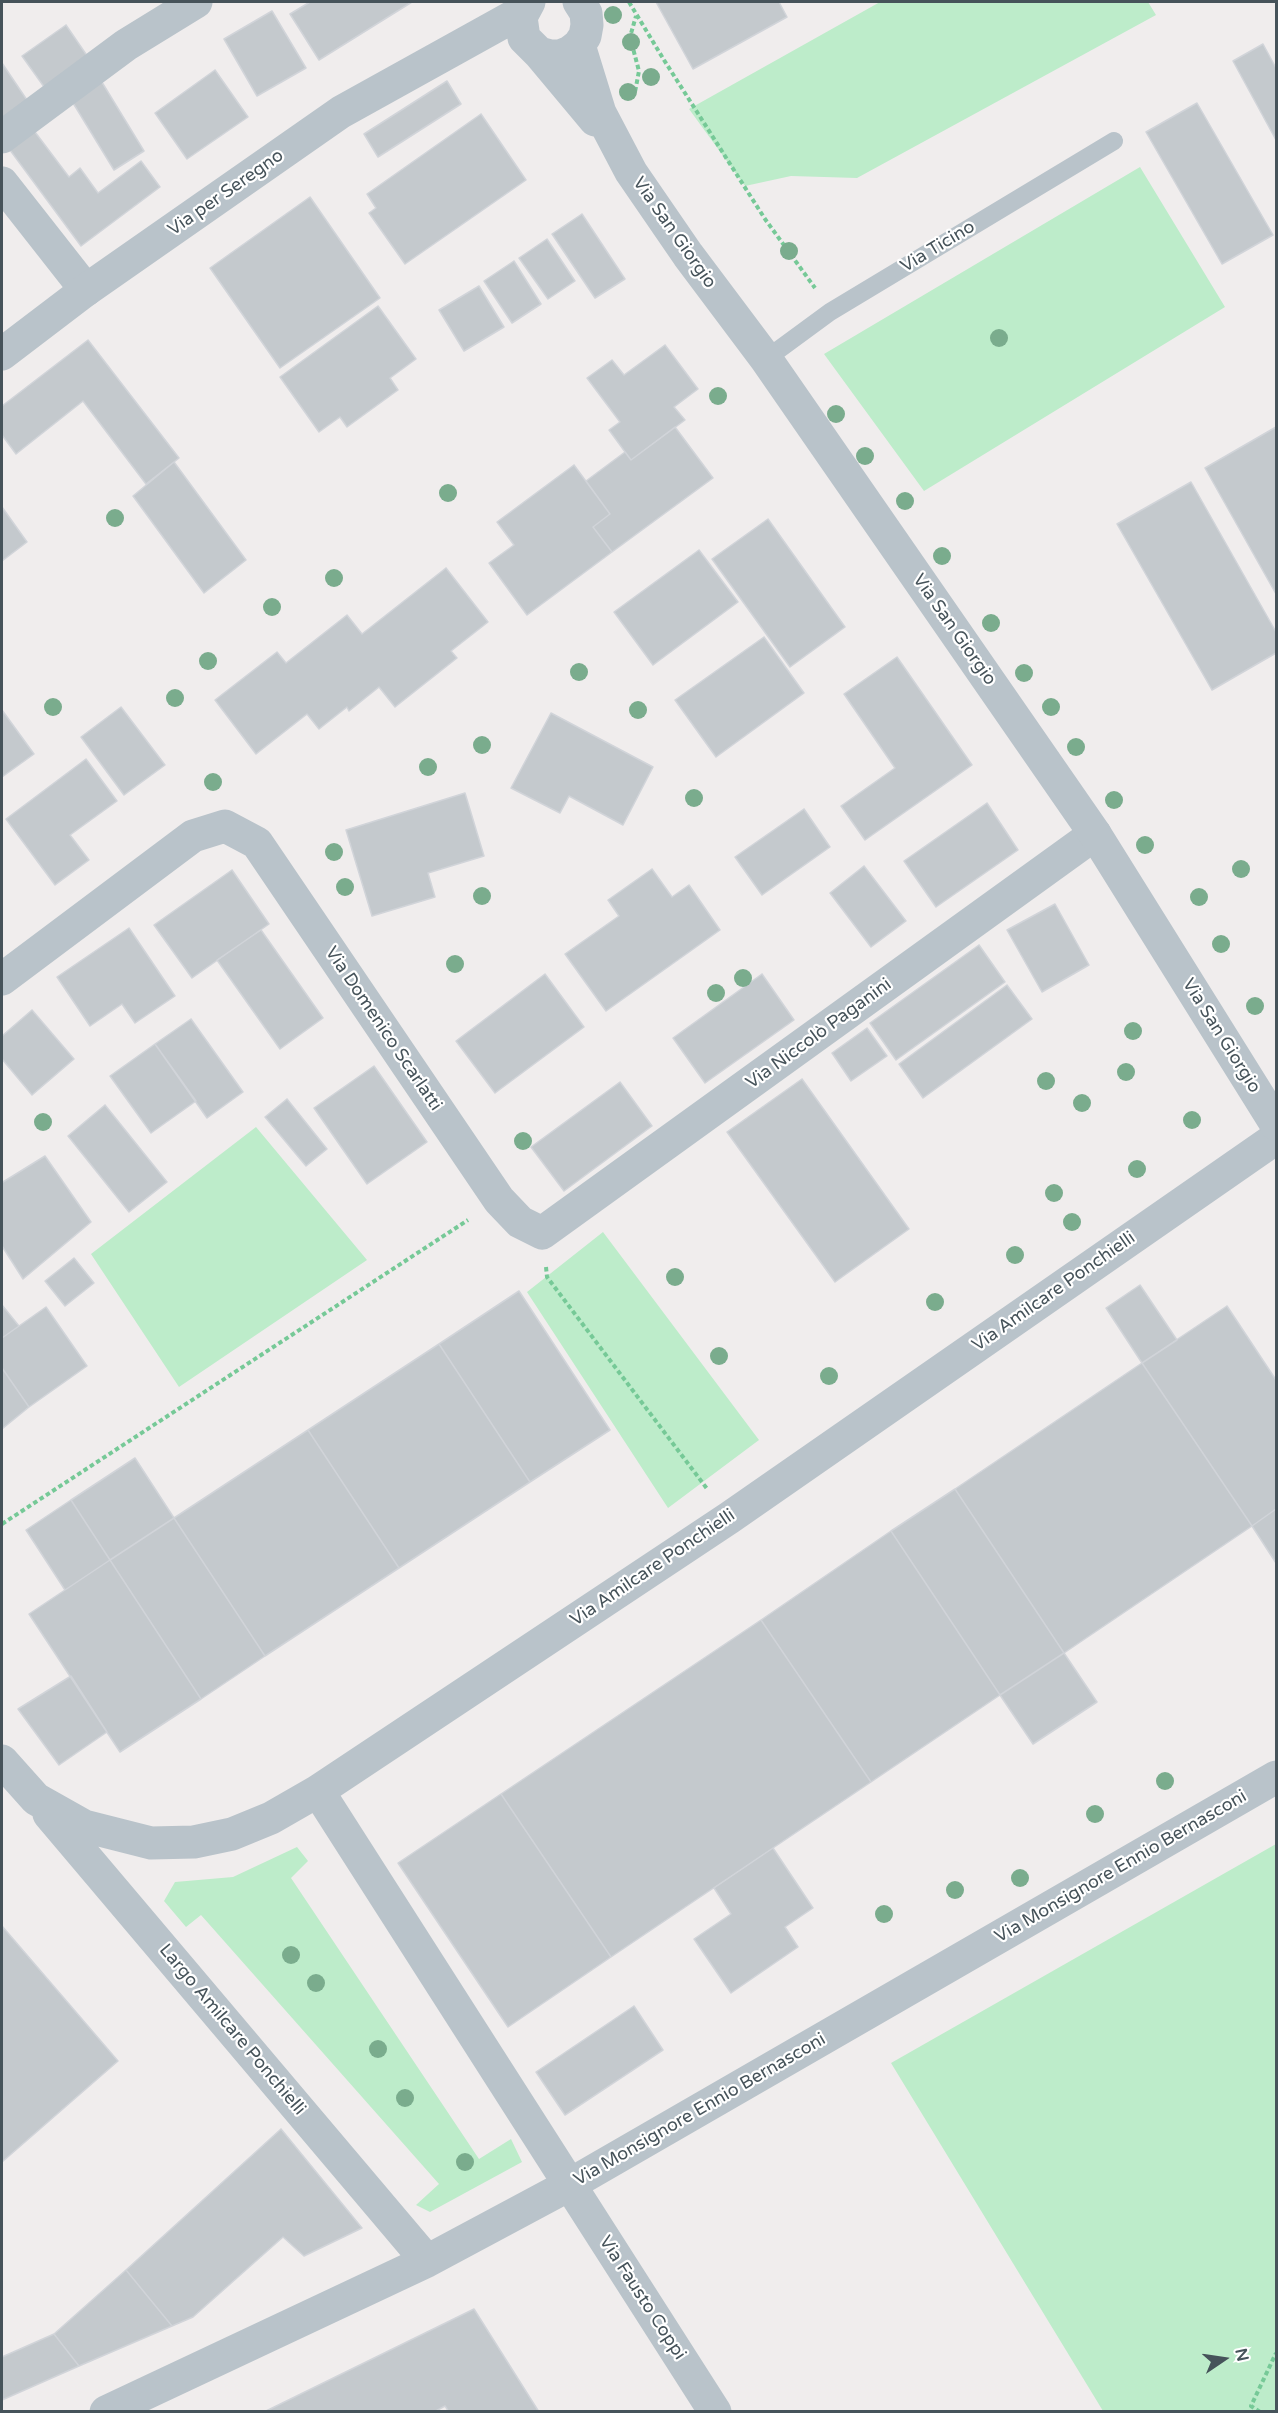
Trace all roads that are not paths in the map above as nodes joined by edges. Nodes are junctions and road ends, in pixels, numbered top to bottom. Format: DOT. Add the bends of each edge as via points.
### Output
graph roads {
  1 [pos="196,2"];
  2 [pos="580,2"];
  3 [pos="527,19"];
  4 [pos="579,45"];
  5 [pos="2,137"];
  6 [pos="1114,141"];
  7 [pos="616,147"];
  8 [pos="2,183"];
  9 [pos="86,290"];
  10 [pos="2,354"];
  11 [pos="766,359"];
  12 [pos="1095,834"];
  13 [pos="2,979"];
  14 [pos="1276,1124"];
  15 [pos="1276,1138"];
  16 [pos="542,1233"];
  17 [pos="2,1761"];
  18 [pos="1276,1777"];
  19 [pos="318,1791"];
  20 [pos="36,1799"];
  21 [pos="570,2185"];
  22 [pos="427,2261"];
  23 [pos="106,2412"];
  24 [pos="715,2412"];
  1 -- 5 [label="street" via="126,45"];
  2 -- 4 [label="street" via="587,24"];
  3 -- 4 [label="street" via="560,56"];
  3 -- 7 [label="street, Via San Giorgio"];
  3 -- 9 [label="street, Via per Seregno" via="460,46 341,112"];
  4 -- 7 [label="street, Via San Giorgio" via="600,113"];
  6 -- 11 [label="lane, Via Ticino" via="830,312"];
  7 -- 11 [label="street, Via San Giorgio" via="688,255"];
  8 -- 9 [label="street"];
  9 -- 10 [label="street, Via per Seregno"];
  11 -- 12 [label="street, Via San Giorgio"];
  12 -- 14 [label="street, Via San Giorgio"];
  12 -- 16 [label="street, Via Niccolò Paganini"];
  13 -- 16 [label="street, Via Domenico Scarlatti" via="193,836 225,826 257,843 499,1200 520,1222"];
  15 -- 19 [label="street, Via Amilcare Ponchielli" via="729,1518"];
  17 -- 20 [label="street, Via Amilcare Ponchielli"];
  18 -- 21 [label="street, Via Monsignore Ennio Bernasconi"];
  19 -- 20 [label="street, Via Amilcare Ponchielli" via="271,1818 232,1834 194,1842 151,1843 84,1826"];
  19 -- 21 [label="street"];
  20 -- 22 [label="street, Largo Amilcare Ponchielli"];
  21 -- 22 [label="street, Via Monsignore Ennio Bernasconi"];
  21 -- 24 [label="street, Via Fausto Coppi"];
  22 -- 23 [label="street, Via Monsignore Ennio Bernasconi"];
}
